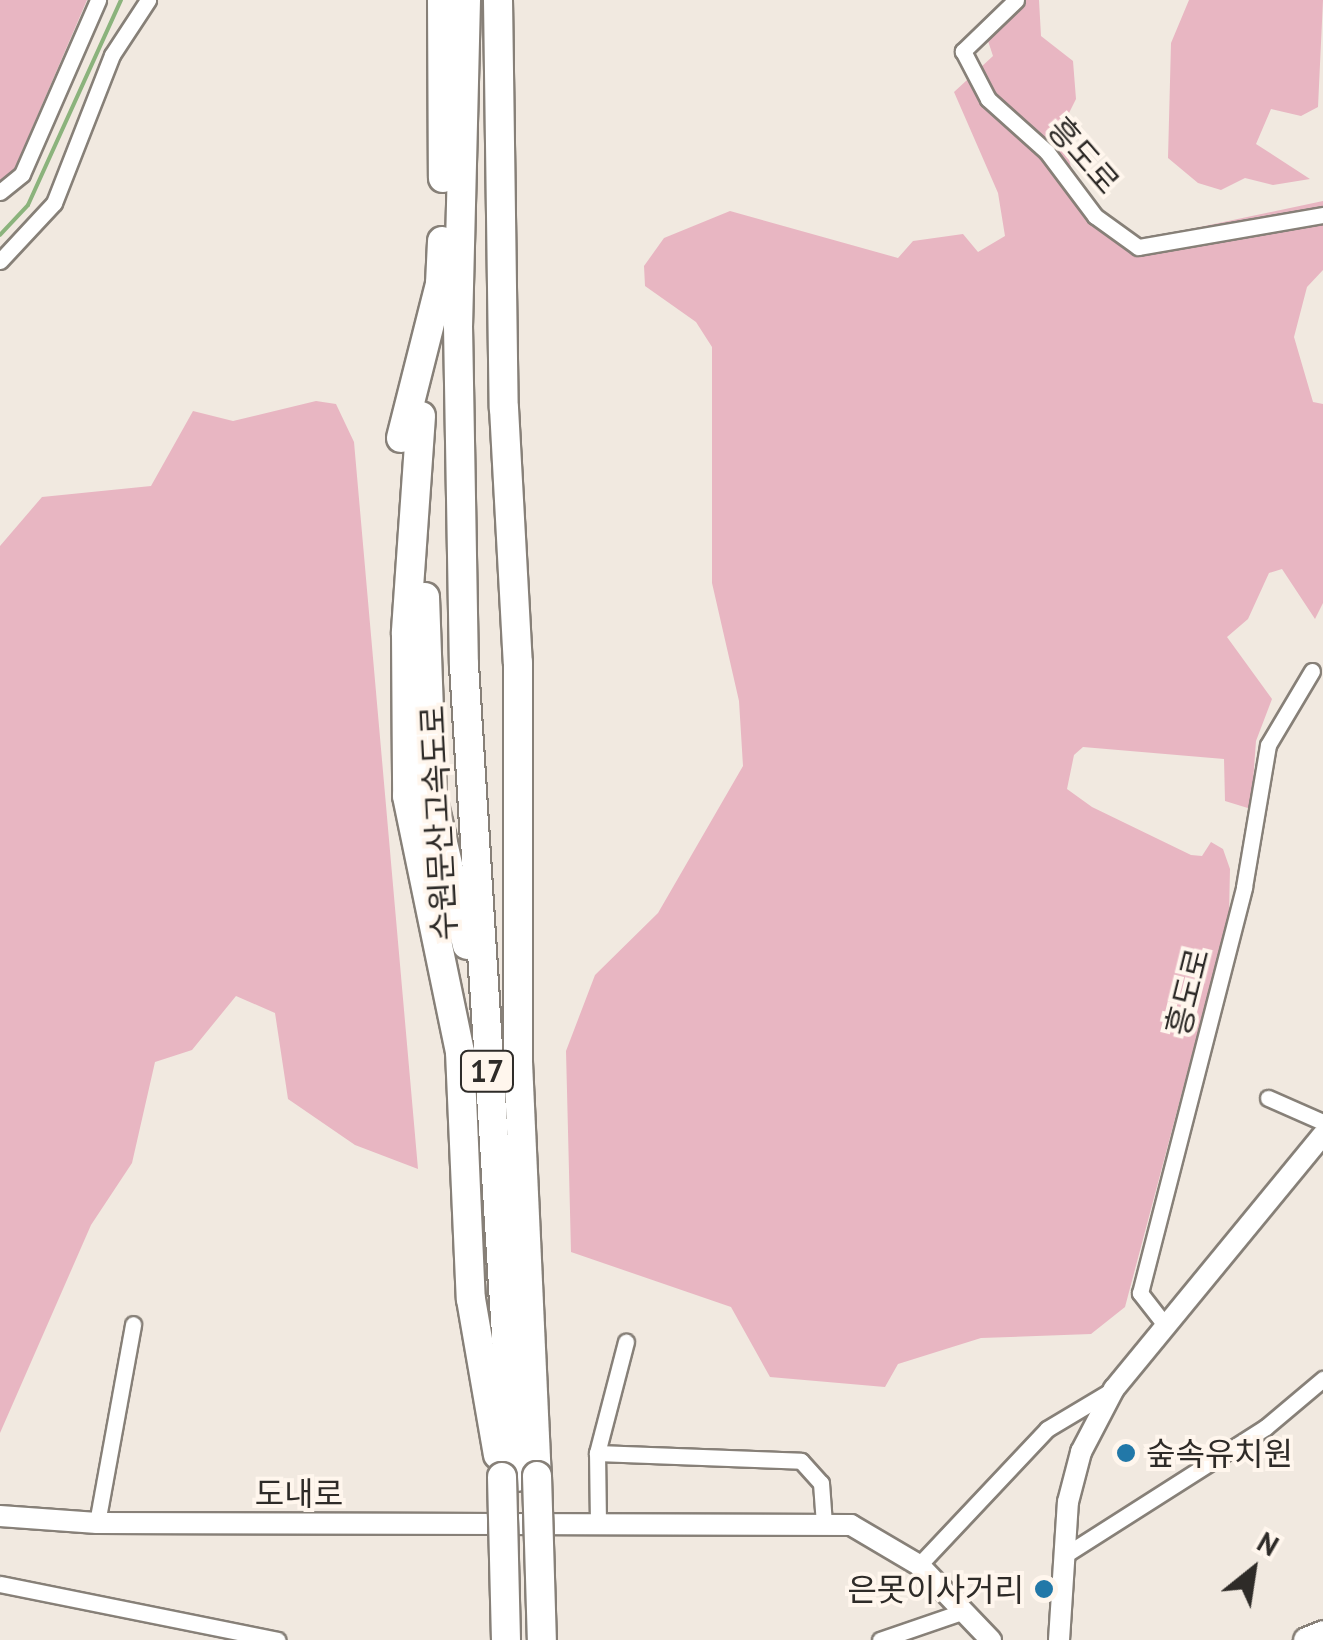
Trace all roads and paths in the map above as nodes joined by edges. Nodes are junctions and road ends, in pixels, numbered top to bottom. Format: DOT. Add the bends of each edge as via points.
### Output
graph roads {
  1 [pos="98,0"];
  2 [pos="148,0"];
  3 [pos="442,0"];
  4 [pos="466,0"];
  5 [pos="498,0"];
  6 [pos="1016,0"];
  7 [pos="0,192"];
  8 [pos="1323,215"];
  9 [pos="0,261"];
  10 [pos="406,633"];
  11 [pos="1312,671"];
  12 [pos="484,1037"];
  13 [pos="1268,1098"];
  14 [pos="1323,1122"];
  15 [pos="1323,1135"];
  16 [pos="132,1324"];
  17 [pos="1165,1325"];
  18 [pos="626,1342"];
  19 [pos="1323,1379"];
  20 [pos="1114,1389"];
  21 [pos="597,1453"];
  22 [pos="518,1476"];
  23 [pos="0,1516"];
  24 [pos="598,1523"];
  25 [pos="97,1524"];
  26 [pos="824,1524"];
  27 [pos="1065,1555"];
  28 [pos="919,1565"];
  29 [pos="0,1584"];
  30 [pos="964,1612"];
  31 [pos="1323,1632"];
  32 [pos="277,1640"];
  33 [pos="506,1640"];
  34 [pos="519,1640"];
  35 [pos="542,1640"];
  36 [pos="880,1640"];
  37 [pos="991,1640"];
  38 [pos="1059,1640"];
  39 [pos="1306,1640"];
  1 -- 7 [label="street" via="22,174"];
  2 -- 9 [label="street" via="112,55 54,203"];
  3 -- 10 [label="highway" via="442,256 412,373 395,499"];
  4 -- 12 [label="highway, 수원문산고속도로 / 17" via="458,326 464,665"];
  5 -- 22 [label="highway, 수원문산고속도로 / 17" via="504,408 518,663"];
  6 -- 8 [label="street, 흥도로" via="963,52 988,99 1047,152 1095,216 1138,247"];
  10 -- 12 [label="highway" via="422,416 432,796"];
  10 -- 22 [label="highway" via="407,796 460,1052 471,1299"];
  11 -- 17 [label="street, 흥도로" via="1268,746 1244,886 1140,1293"];
  12 -- 22 [label="highway, 수원문산고속도로 / 17"];
  13 -- 14 [label="street"];
  15 -- 17 [label="street"];
  16 -- 25 [label="street"];
  17 -- 20 [label="street"];
  18 -- 21 [label="street"];
  19 -- 27 [label="street" via="1266,1427"];
  20 -- 27 [label="street" via="1081,1452"];
  20 -- 28 [label="street" via="1047,1429"];
  21 -- 24 [label="street"];
  21 -- 26 [label="street" via="800,1461 821,1483"];
  22 -- 33 [label="highway, bridge"];
  22 -- 34 [label="highway, 수원문산고속도로 / 17"];
  22 -- 35 [label="highway, 수원문산고속도로 / 17, bridge"];
  23 -- 25 [label="street, 도내로"];
  24 -- 25 [label="street, 도내로"];
  24 -- 26 [label="street, 도내로"];
  26 -- 28 [label="street, 도내로" via="850,1525"];
  27 -- 38 [label="street"];
  28 -- 30 [label="street, 도내로"];
  29 -- 32 [label="street"];
  30 -- 36 [label="street"];
  30 -- 37 [label="street, 도내로"];
  31 -- 39 [label="highway"];
}
